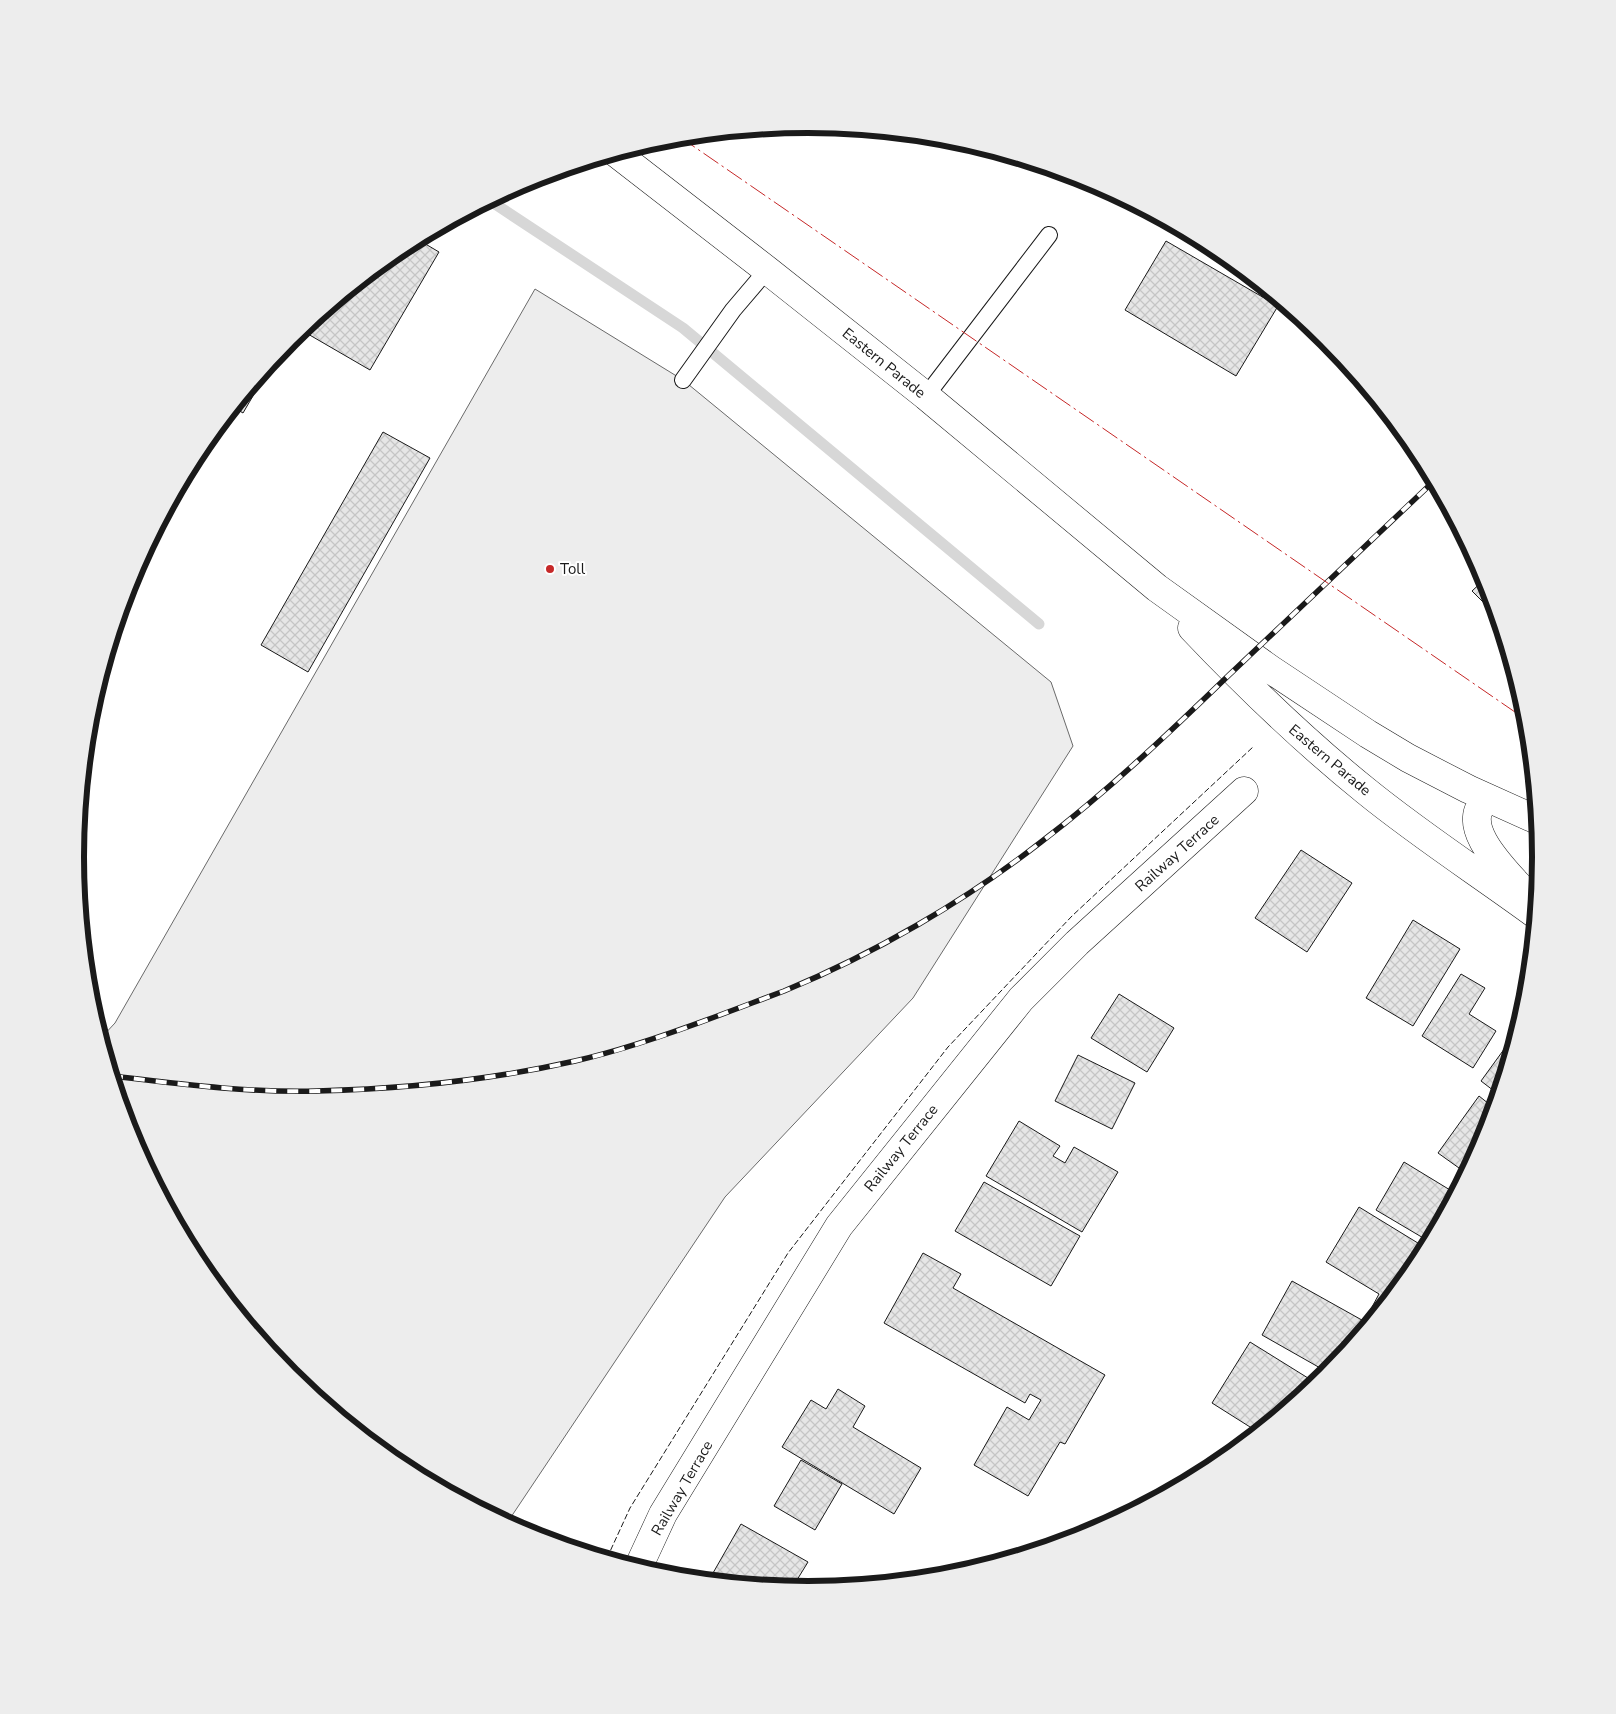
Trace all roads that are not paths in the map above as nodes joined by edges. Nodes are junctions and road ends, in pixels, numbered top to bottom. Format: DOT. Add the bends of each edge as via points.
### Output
graph roads {
  1 [pos="621,157"];
  2 [pos="1049,234"];
  3 [pos="767,270"];
  4 [pos="684,380"];
  5 [pos="926,396"];
  6 [pos="1148,581"];
  7 [pos="1244,791"];
  8 [pos="1488,799"];
  9 [pos="1531,817"];
  10 [pos="1531,900"];
  11 [pos="1530,911"];
  12 [pos="641,1561"];
  1 -- 3 [label="main road, Eastern Parade"];
  2 -- 5 [label="lane"];
  3 -- 4 [label="lane" via="733,310"];
  3 -- 5 [label="main road, Eastern Parade"];
  5 -- 6 [label="main road, Eastern Parade"];
  6 -- 8 [label="main road, Eastern Parade" via="1270,669 1368,734"];
  6 -- 11 [label="main road, Eastern Parade" via="1233,672 1292,728 1367,792"];
  7 -- 12 [label="main road, Railway Terrace" via="1077,943 1021,999 839,1226 664,1514"];
  8 -- 9 [label="main road, Eastern Parade"];
  8 -- 10 [label="main road" via="1477,820 1479,835"];
}
